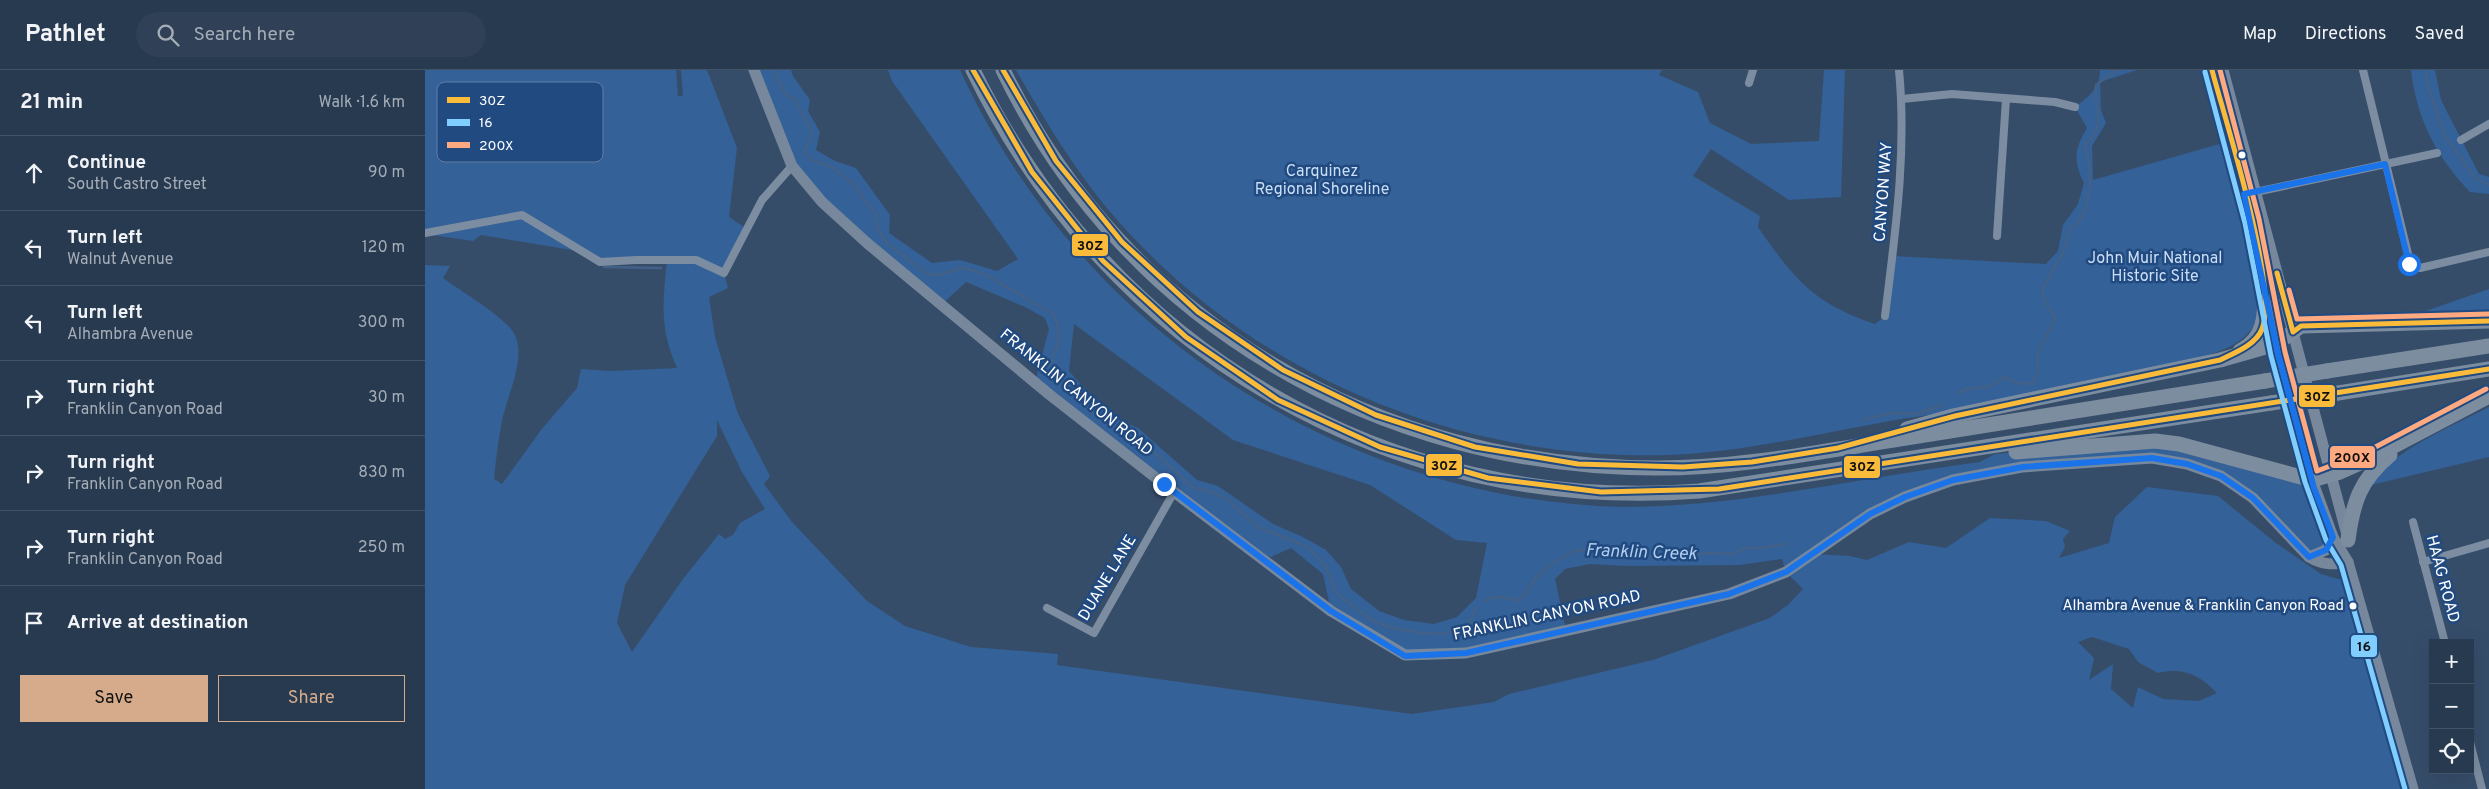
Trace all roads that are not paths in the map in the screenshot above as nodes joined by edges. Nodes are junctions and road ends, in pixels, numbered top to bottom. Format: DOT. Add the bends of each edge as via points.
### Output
graph roads {
  1 [pos="754,70"];
  2 [pos="973,70"];
  3 [pos="1003,70"];
  4 [pos="1753,70"];
  5 [pos="1899,70"];
  6 [pos="2211,70"];
  7 [pos="2223,70"];
  8 [pos="2363,70"];
  9 [pos="1749,83"];
  10 [pos="1902,99"];
  11 [pos="2007,99"];
  12 [pos="2075,107"];
  13 [pos="2489,124"];
  14 [pos="2461,140"];
  15 [pos="2437,153"];
  16 [pos="2385,164"];
  17 [pos="792,166"];
  18 [pos="2250,193"];
  19 [pos="425,234"];
  20 [pos="1997,236"];
  21 [pos="2489,252"];
  22 [pos="2265,291"];
  23 [pos="1885,316"];
  24 [pos="2489,321"];
  25 [pos="2293,332"];
  26 [pos="2276,344"];
  27 [pos="2489,346"];
  28 [pos="2220,360"];
  29 [pos="2489,369"];
  30 [pos="2489,396"];
  31 [pos="2413,437"];
  32 [pos="1823,451"];
  33 [pos="1918,459"];
  34 [pos="2330,474"];
  35 [pos="2312,480"];
  36 [pos="1174,492"];
  37 [pos="2413,522"];
  38 [pos="2333,537"];
  39 [pos="2348,540"];
  40 [pos="2489,543"];
  41 [pos="2309,557"];
  42 [pos="2347,562"];
  43 [pos="2423,562"];
  44 [pos="1047,608"];
  45 [pos="2444,639"];
  46 [pos="2474,758"];
  47 [pos="2413,789"];
  48 [pos="2482,789"];
  1 -- 17 [label="street, FRANKLIN CANYON ROAD"];
  2 -- 33 [label="highway" via="1006,133 1036,180 1081,237 1137,297 1246,380 1294,408 1360,439 1411,458 1482,477 1554,489 1609,493 1719,489"];
  3 -- 32 [label="highway" via="1025,112 1064,172 1106,226 1144,266 1191,308 1234,340 1280,370 1345,403 1403,427 1464,445 1517,457 1571,464 1679,467"];
  4 -- 9 [label="street"];
  5 -- 10 [label="street, CANYON WAY"];
  6 -- 18 [label="street"];
  7 -- 18 [label="street"];
  8 -- 16 [label="street"];
  10 -- 11 [label="street" via="1952,94"];
  10 -- 23 [label="street, CANYON WAY" via="1899,196"];
  11 -- 12 [label="street" via="2055,102"];
  11 -- 20 [label="street"];
  13 -- 14 [label="street"];
  15 -- 16 [label="street"];
  16 -- 18 [label="street"];
  16 -- 21 [label="street" via="2412,267 2420,268"];
  17 -- 19 [label="street" via="762,200 724,273 696,260 601,262 522,215"];
  17 -- 36 [label="street, FRANKLIN CANYON ROAD" via="823,202 874,249 1050,395"];
  18 -- 22 [label="street"];
  18 -- 25 [label="street"];
  22 -- 26 [label="street"];
  22 -- 28 [label="highway" via="2265,319 2261,330 2249,346"];
  24 -- 25 [label="highway" via="2301,326"];
  25 -- 26 [label="highway"];
  25 -- 34 [label="street"];
  26 -- 28 [label="highway"];
  26 -- 35 [label="street"];
  27 -- 32 [label="highway, bridge"];
  28 -- 32 [label="highway" via="1953,416"];
  29 -- 33 [label="highway, bridge"];
  30 -- 31 [label="highway"];
  31 -- 34 [label="highway"];
  31 -- 39 [label="highway" via="2373,470 2362,484"];
  33 -- 35 [label="highway" via="2155,441 2179,444"];
  34 -- 35 [label="highway"];
  34 -- 39 [label="street"];
  35 -- 38 [label="street"];
  36 -- 41 [label="street, FRANKLIN CANYON ROAD" via="1331,611 1405,656 1466,653 1729,594 1786,572 1870,514 1905,497 1953,480 2023,467 2152,458 2187,464 2221,476 2253,498"];
  36 -- 44 [label="street, DUANE LANE" via="1093,633"];
  37 -- 43 [label="street, HAAG ROAD"];
  38 -- 41 [label="street" via="2326,550"];
  38 -- 42 [label="street"];
  39 -- 42 [label="street"];
  40 -- 43 [label="street"];
  41 -- 42 [label="street, FRANKLIN CANYON ROAD" via="2326,565"];
  42 -- 47 [label="street"];
  43 -- 45 [label="street, HAAG ROAD"];
  46 -- 48 [label="street"];
}
